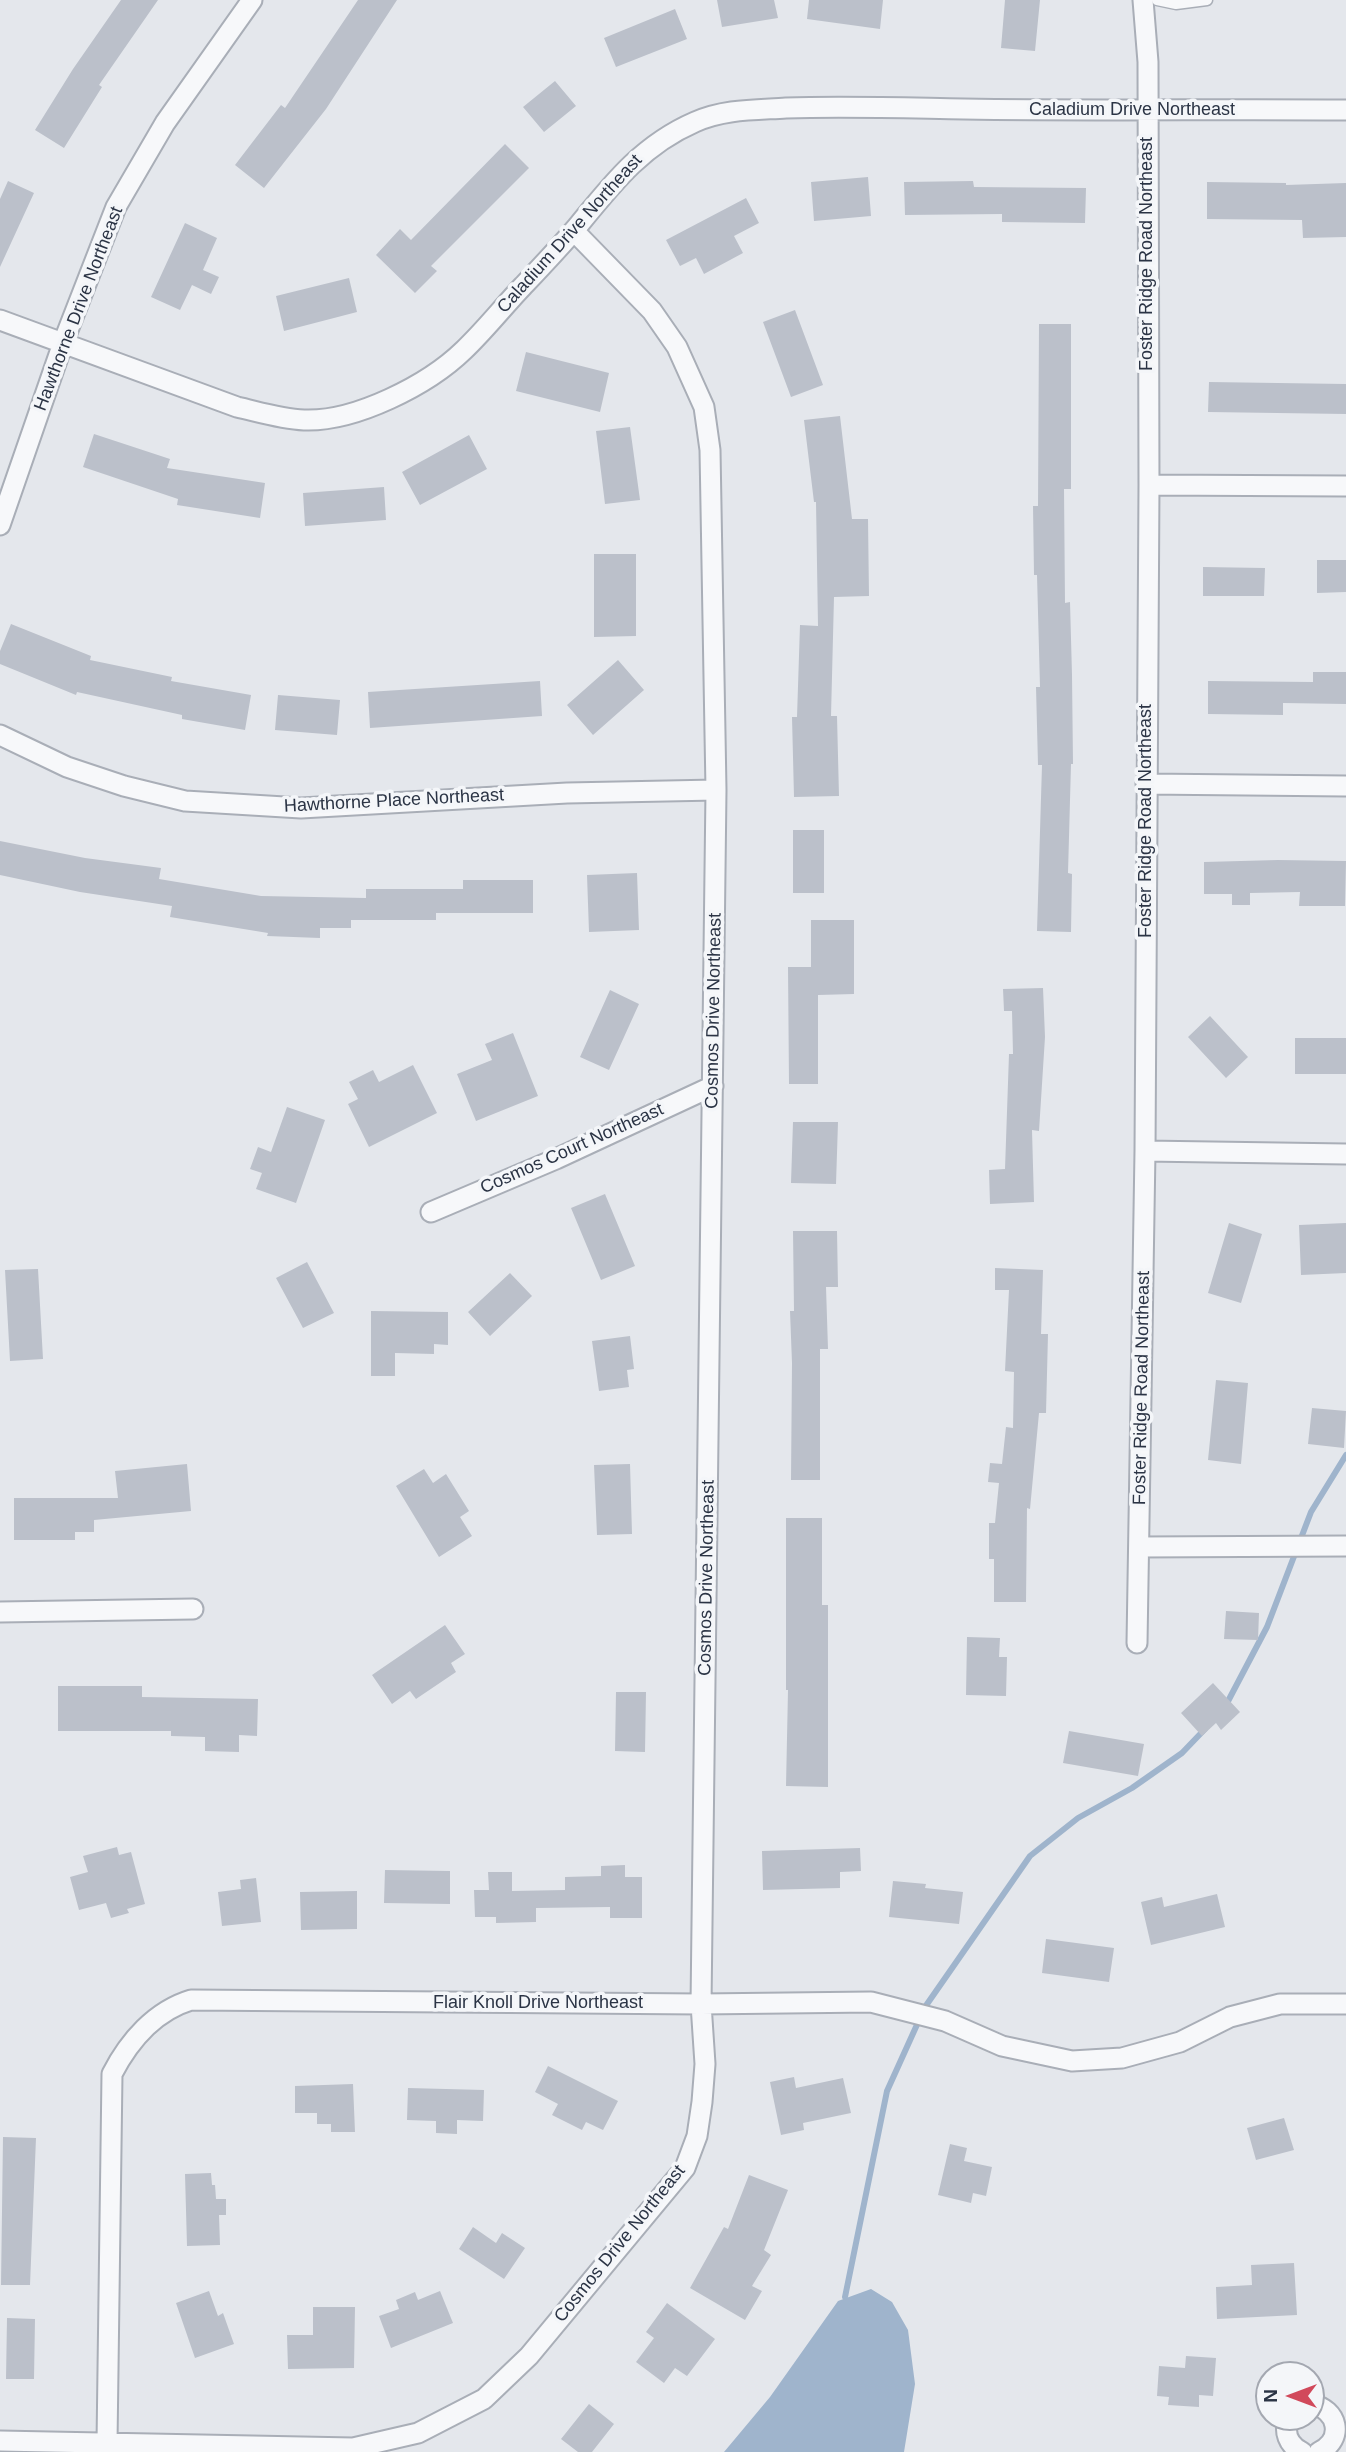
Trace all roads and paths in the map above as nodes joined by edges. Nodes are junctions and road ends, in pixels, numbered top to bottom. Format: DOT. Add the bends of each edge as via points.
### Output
graph roads {
  1 [pos="252,0"];
  2 [pos="1143,0"];
  3 [pos="1157,0"];
  4 [pos="1207,0"];
  5 [pos="1147,108"];
  6 [pos="1346,110"];
  7 [pos="574,231"];
  8 [pos="0,320"];
  9 [pos="63,343"];
  10 [pos="1149,485"];
  11 [pos="1346,486"];
  12 [pos="0,525"];
  13 [pos="0,735"];
  14 [pos="1146,785"];
  15 [pos="1346,786"];
  16 [pos="716,790"];
  17 [pos="713,1086"];
  18 [pos="1144,1151"];
  19 [pos="1346,1154"];
  20 [pos="431,1212"];
  21 [pos="1346,1546"];
  22 [pos="1140,1547"];
  23 [pos="193,1609"];
  24 [pos="0,1612"];
  25 [pos="1137,1643"];
  26 [pos="701,2004"];
  27 [pos="1346,2004"];
  28 [pos="1339,2411"];
  29 [pos="1286,2431"];
  30 [pos="0,2441"];
  31 [pos="107,2442"];
  32 [pos="1302,2452"];
  33 [pos="1319,2452"];
  1 -- 9 [label="street, Hawthorne Drive Northeast" via="165,123 116,207"];
  2 -- 5 [label="street, Foster Ridge Road Northeast"];
  3 -- 4 [label="lane" via="1176,4"];
  5 -- 6 [label="street, Caladium Drive Northeast"];
  5 -- 7 [label="street, Caladium Drive Northeast" via="733,110 695,122 647,150 624,170"];
  5 -- 10 [label="street, Foster Ridge Road Northeast"];
  7 -- 9 [label="street, Caladium Drive Northeast" via="463,352 396,395 330,418 285,418 237,407"];
  7 -- 16 [label="street, Cosmos Drive Northeast" via="652,311 677,347 704,407 710,450"];
  8 -- 9 [label="street, Caladium Drive Northeast"];
  9 -- 12 [label="street, Hawthorne Drive Northeast"];
  10 -- 11 [label="street"];
  10 -- 14 [label="street, Foster Ridge Road Northeast"];
  13 -- 16 [label="street, Hawthorne Place Northeast" via="67,766 185,801 301,808"];
  14 -- 15 [label="street"];
  14 -- 18 [label="street, Foster Ridge Road Northeast"];
  16 -- 17 [label="street, Cosmos Drive Northeast"];
  17 -- 20 [label="street, Cosmos Court Northeast"];
  17 -- 26 [label="street, Cosmos Drive Northeast"];
  18 -- 19 [label="street"];
  18 -- 22 [label="street, Foster Ridge Road Northeast"];
  21 -- 22 [label="street"];
  22 -- 25 [label="street, Foster Ridge Road Northeast"];
  23 -- 24 [label="street"];
  26 -- 27 [label="street, Flair Knoll Drive Northeast" via="871,2002 945,2021 1002,2046 1072,2061 1122,2058 1180,2042 1230,2017 1280,2004"];
  26 -- 31 [label="street, Cosmos Drive Northeast" via="702,2102 697,2136 685,2168 529,2356 484,2399 418,2433 353,2448"];
  26 -- 31 [label="street, Flair Knoll Drive Northeast" via="191,2000 155,2018 123,2053 112,2074"];
  28 -- 33 [label="street" via="1333,2439"];
  29 -- 32 [label="street" via="1293,2447"];
  30 -- 31 [label="street, Cosmos Drive Northeast"];
}
